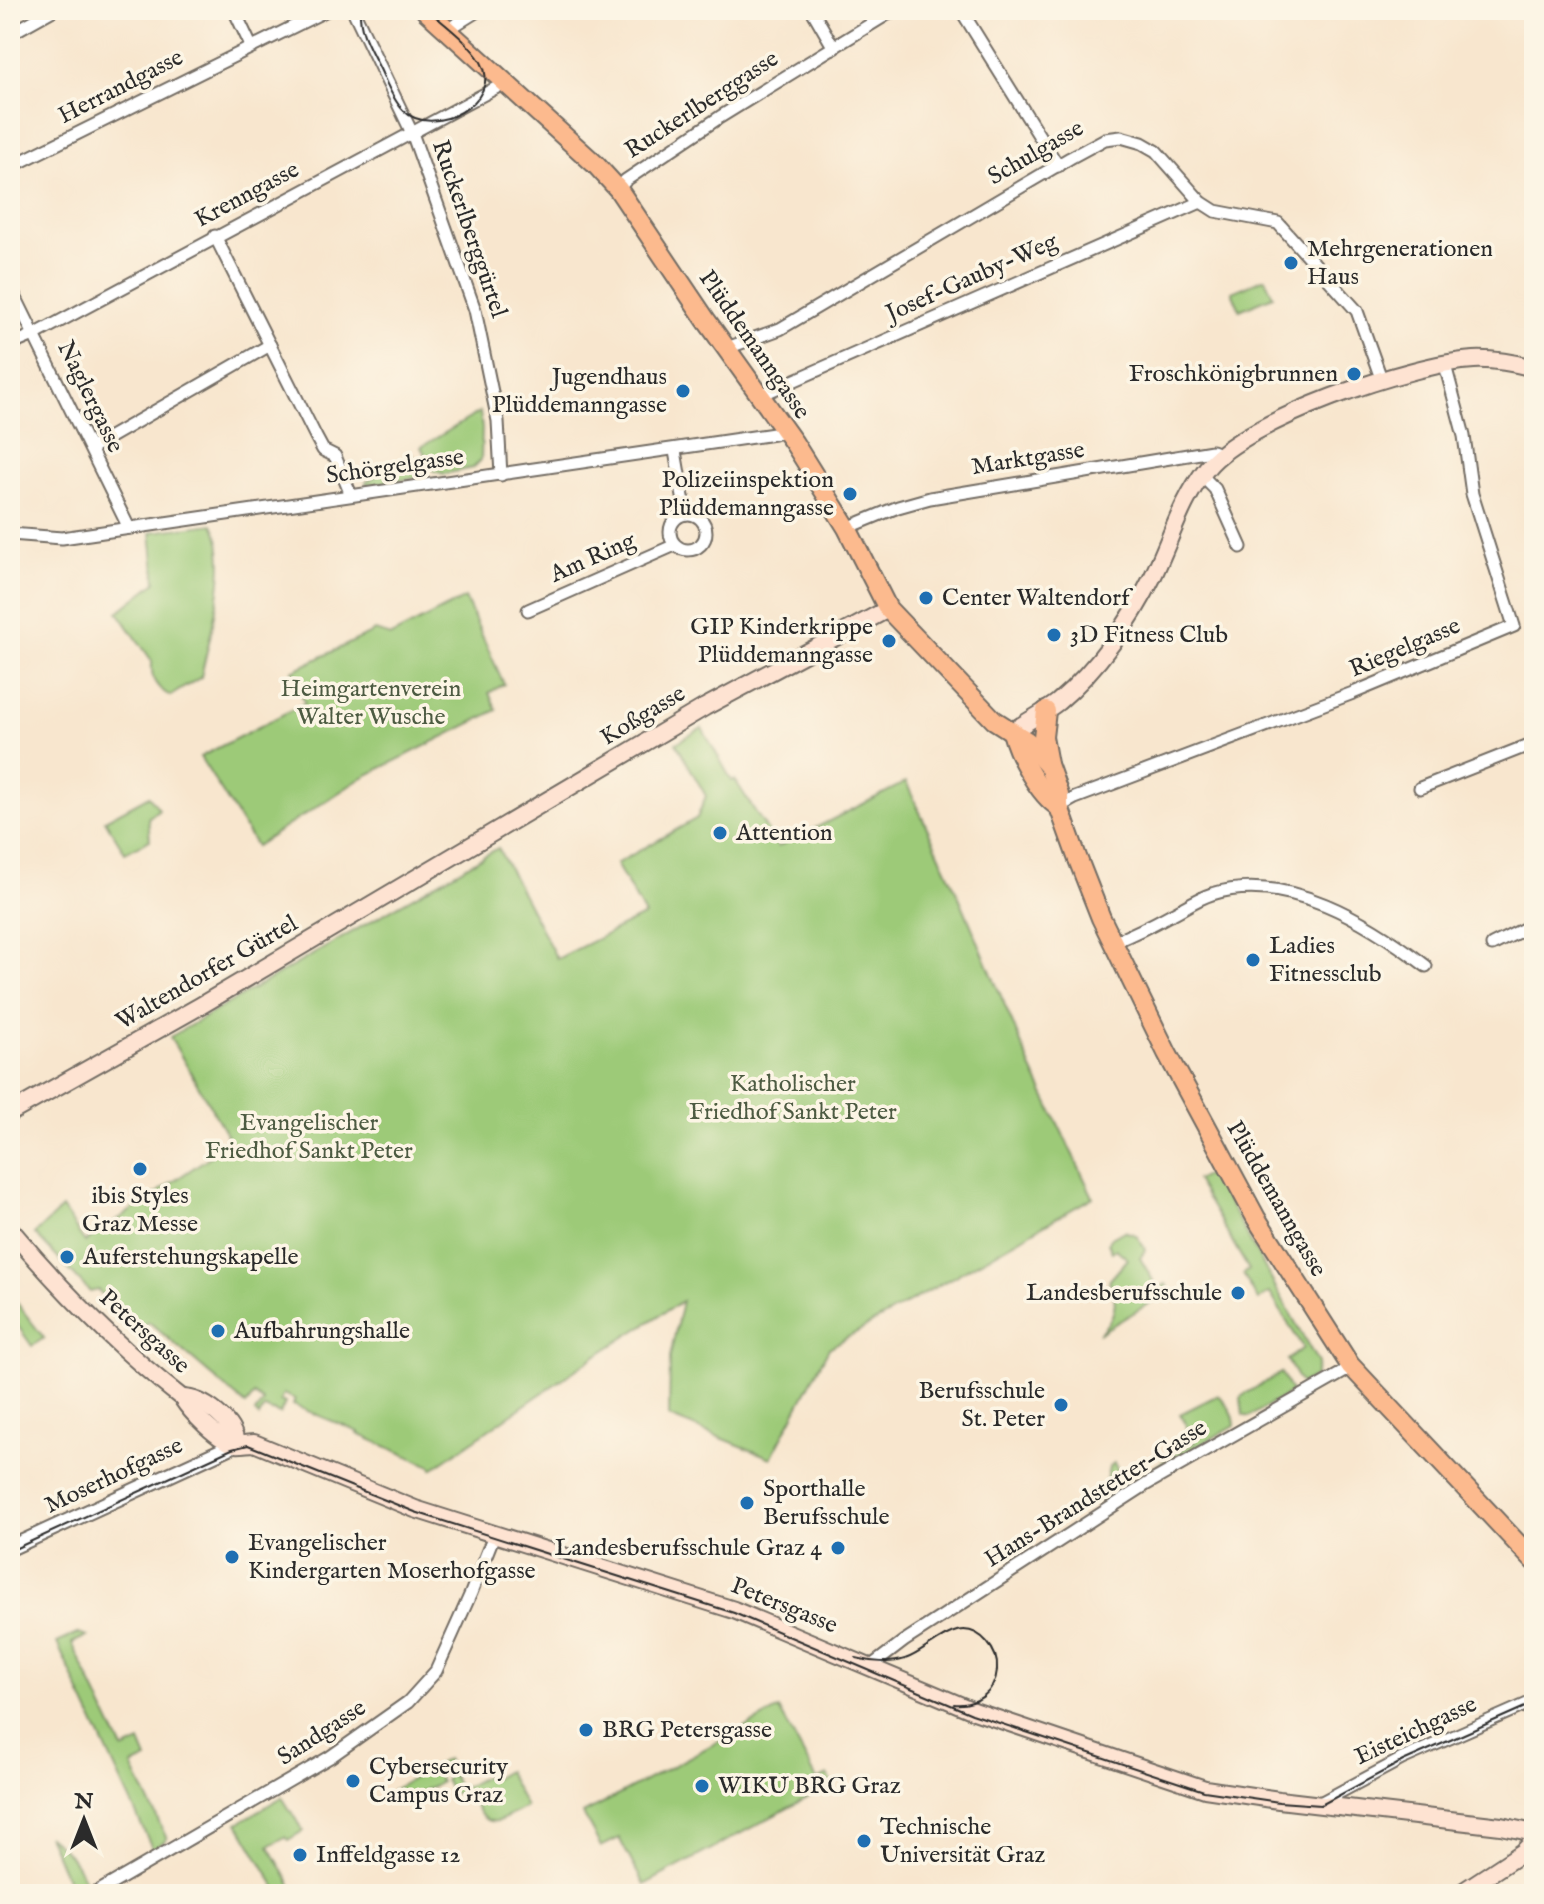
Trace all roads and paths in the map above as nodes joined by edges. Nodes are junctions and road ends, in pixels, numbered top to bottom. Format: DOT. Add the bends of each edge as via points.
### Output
graph roads {
  1 [pos="53,10"];
  2 [pos="234,10"];
  3 [pos="327,10"];
  4 [pos="353,10"];
  5 [pos="425,10"];
  6 [pos="479,10"];
  7 [pos="812,10"];
  8 [pos="894,10"];
  9 [pos="961,10"];
  10 [pos="447,30"];
  11 [pos="10,34"];
  12 [pos="251,46"];
  13 [pos="834,48"];
  14 [pos="505,83"];
  15 [pos="412,133"];
  16 [pos="1058,166"];
  17 [pos="10,167"];
  18 [pos="618,189"];
  19 [pos="1201,202"];
  20 [pos="215,236"];
  21 [pos="10,286"];
  22 [pos="36,334"];
  23 [pos="10,345"];
  24 [pos="270,345"];
  25 [pos="727,348"];
  26 [pos="1445,365"];
  27 [pos="1534,368"];
  28 [pos="1382,381"];
  29 [pos="761,395"];
  30 [pos="785,430"];
  31 [pos="91,448"];
  32 [pos="675,451"];
  33 [pos="1220,454"];
  34 [pos="501,475"];
  35 [pos="1202,476"];
  36 [pos="351,495"];
  37 [pos="686,514"];
  38 [pos="129,528"];
  39 [pos="847,528"];
  40 [pos="10,534"];
  41 [pos="675,545"];
  42 [pos="1241,547"];
  43 [pos="888,609"];
  44 [pos="528,610"];
  45 [pos="1046,711"];
  46 [pos="1012,732"];
  47 [pos="1534,743"];
  48 [pos="1049,767"];
  49 [pos="1420,788"];
  50 [pos="1059,807"];
  51 [pos="428,872"];
  52 [pos="1534,924"];
  53 [pos="1112,943"];
  54 [pos="1492,945"];
  55 [pos="1426,966"];
  56 [pos="10,1113"];
  57 [pos="10,1229"];
  58 [pos="1350,1365"];
  59 [pos="236,1444"];
  60 [pos="494,1535"];
  61 [pos="10,1548"];
  62 [pos="1534,1561"];
  63 [pos="870,1667"];
  64 [pos="1534,1701"];
  65 [pos="1317,1804"];
  66 [pos="1534,1833"];
  67 [pos="1534,1841"];
  68 [pos="94,1894"];
  69 [pos="1459,1894"];
  1 -- 11 [label="street"];
  2 -- 12 [label="street"];
  3 -- 12 [label="street, Herrandgasse"];
  4 -- 15 [label="street, Ruckerlberggürtel"];
  5 -- 10 [label="main road, Plüddemanngasse"];
  6 -- 10 [label="street"];
  7 -- 13 [label="street"];
  8 -- 13 [label="street, Ruckerlberggasse"];
  9 -- 16 [label="street"];
  10 -- 14 [label="main road, Plüddemanngasse"];
  12 -- 17 [label="street, Herrandgasse"];
  13 -- 18 [label="street, Ruckerlberggasse" via="720,117"];
  14 -- 15 [label="street, Krenngasse"];
  14 -- 18 [label="main road, Plüddemanngasse"];
  15 -- 20 [label="street, Krenngasse"];
  15 -- 34 [label="street, Ruckerlberggürtel" via="481,332 498,421"];
  16 -- 19 [label="street, Schulgasse" via="1105,139 1121,137 1156,151"];
  16 -- 25 [label="street, Schulgasse" via="780,329"];
  18 -- 25 [label="main road, Plüddemanngasse"];
  19 -- 28 [label="street, Schulgasse" via="1215,211 1278,223 1357,311"];
  19 -- 29 [label="street, Josef-Gauby-Weg"];
  20 -- 22 [label="street, Krenngasse"];
  20 -- 24 [label="street"];
  21 -- 22 [label="street, Naglergasse"];
  22 -- 23 [label="street, Krenngasse"];
  22 -- 31 [label="street, Naglergasse"];
  24 -- 31 [label="street"];
  24 -- 36 [label="street" via="321,448 335,456"];
  25 -- 29 [label="main road, Plüddemanngasse"];
  26 -- 27 [label="main road" via="1491,360"];
  26 -- 28 [label="main road"];
  26 -- 50 [label="street, Riegelgasse" via="1464,436 1472,494 1514,626"];
  28 -- 33 [label="main road" via="1289,415"];
  29 -- 30 [label="main road, Plüddemanngasse"];
  30 -- 32 [label="street, Schörgelgasse"];
  30 -- 39 [label="main road, Plüddemanngasse"];
  31 -- 38 [label="street, Naglergasse"];
  32 -- 34 [label="street, Schörgelgasse"];
  32 -- 37 [label="street, Am Ring"];
  33 -- 35 [label="main road"];
  33 -- 39 [label="street, Marktgasse" via="1212,451 943,495 907,503"];
  34 -- 36 [label="street, Schörgelgasse"];
  35 -- 42 [label="street" via="1215,489"];
  35 -- 45 [label="main road" via="1187,495 1126,622 1090,670"];
  36 -- 38 [label="street, Schörgelgasse"];
  37 -- 41 [label="street, Am Ring" via="671,526"];
  37 -- 41 [label="street, Am Ring" via="701,520 704,541 690,550"];
  38 -- 40 [label="street, Schörgelgasse" via="62,538"];
  39 -- 43 [label="main road, Plüddemanngasse"];
  41 -- 44 [label="street, Am Ring"];
  43 -- 46 [label="main road, Plüddemanngasse" via="994,720"];
  43 -- 51 [label="main road, Koßgasse" via="705,707"];
  45 -- 46 [label="main road"];
  45 -- 48 [label="main road" via="1043,737"];
  46 -- 48 [label="main road, Plüddemanngasse"];
  46 -- 50 [label="main road, Plüddemanngasse" via="1046,799"];
  47 -- 49 [label="street"];
  48 -- 50 [label="main road, Plüddemanngasse"];
  50 -- 53 [label="main road, Plüddemanngasse"];
  51 -- 56 [label="main road, Waltendorfer Gürtel"];
  52 -- 54 [label="street"];
  53 -- 55 [label="street" via="1202,897 1252,887 1323,903 1369,924"];
  53 -- 58 [label="main road, Plüddemanngasse" via="1228,1169"];
  57 -- 59 [label="main road, Petersgasse" via="112,1339 182,1398 189,1410"];
  58 -- 62 [label="main road, Plüddemanngasse"];
  58 -- 63 [label="street, Hans-Brandstetter-Gasse" via="1147,1484"];
  59 -- 60 [label="main road, Petersgasse" via="254,1443"];
  59 -- 61 [label="street, Moserhofgasse"];
  60 -- 63 [label="main road, Petersgasse" via="734,1610"];
  60 -- 68 [label="street, Sandgasse" via="436,1671 408,1702 330,1757"];
  63 -- 65 [label="main road, Petersgasse" via="1005,1722 1205,1789"];
  64 -- 65 [label="street, Eisteichgasse" via="1402,1759"];
  65 -- 66 [label="main road, Petersgasse"];
  67 -- 69 [label="main road"];
}
